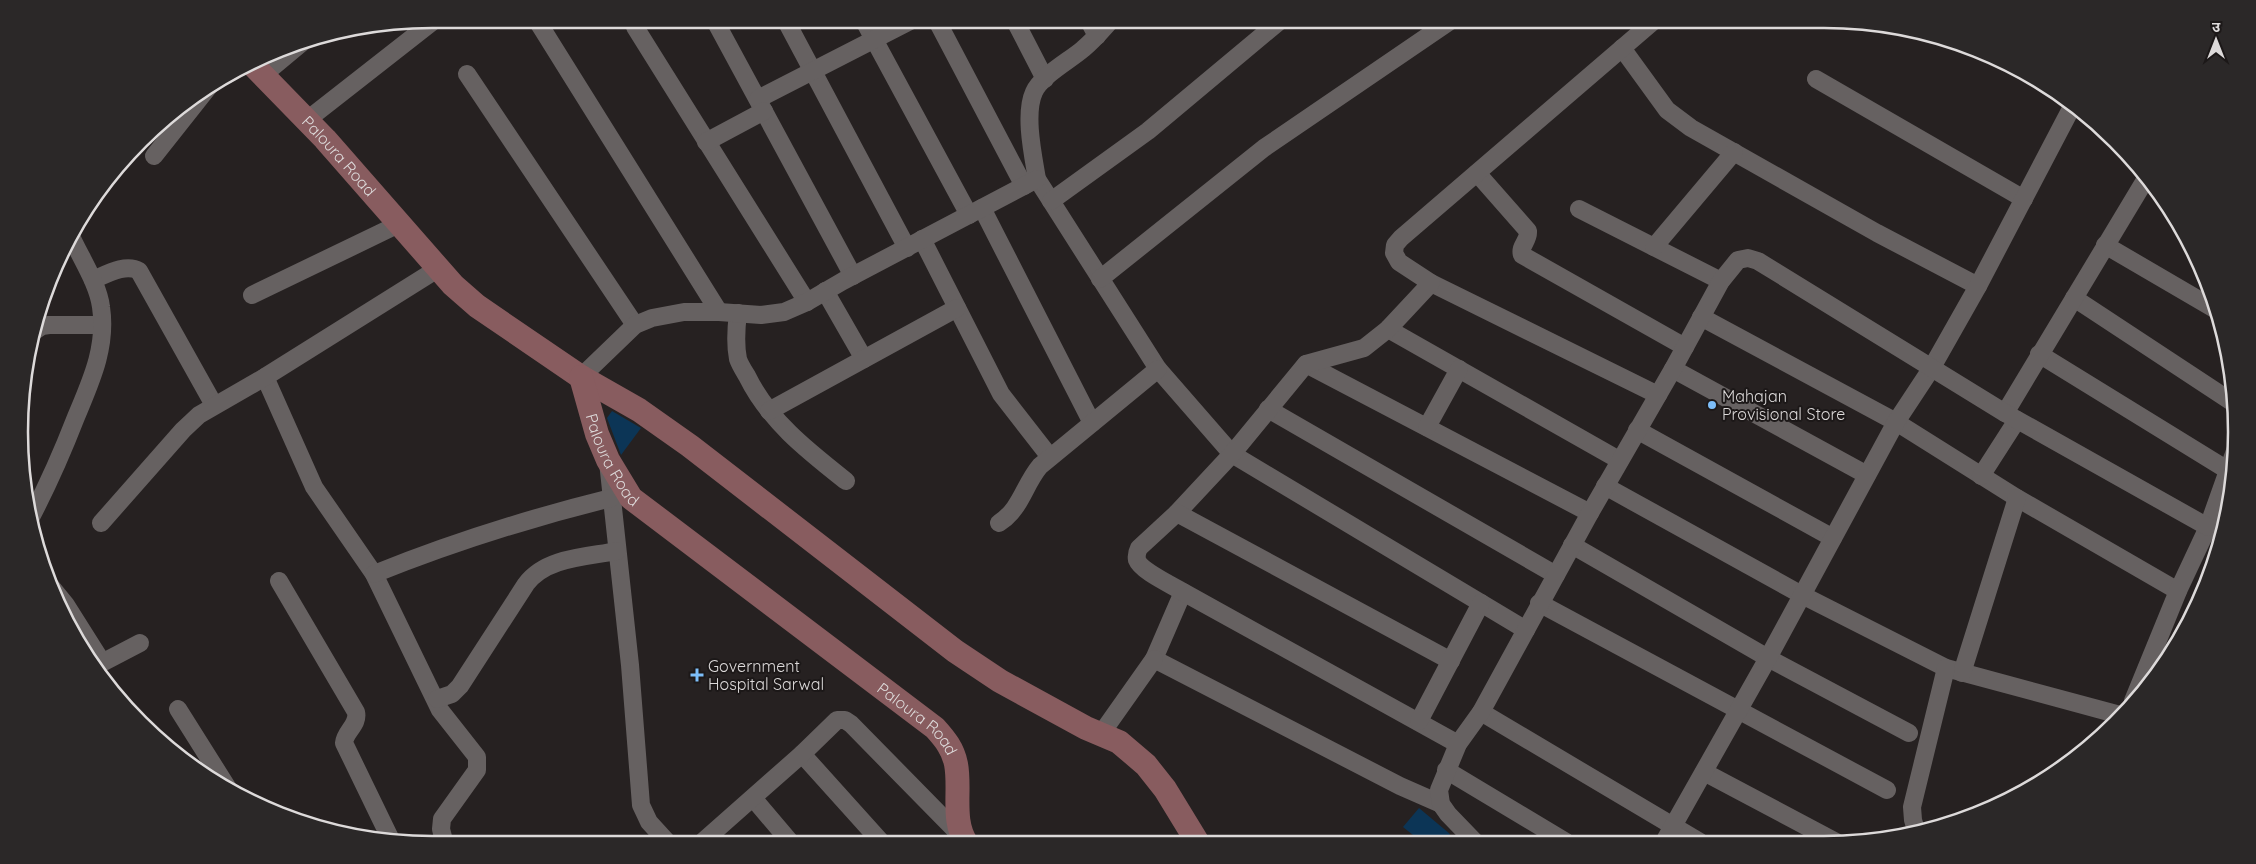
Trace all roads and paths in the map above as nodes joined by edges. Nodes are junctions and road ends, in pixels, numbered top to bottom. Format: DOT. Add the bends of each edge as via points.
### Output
graph roads {
  1 [pos="425,28"];
  2 [pos="542,28"];
  3 [pos="636,28"];
  4 [pos="719,28"];
  5 [pos="790,28"];
  6 [pos="868,28"];
  7 [pos="897,28"];
  8 [pos="941,28"];
  9 [pos="1019,28"];
  10 [pos="1093,28"];
  11 [pos="1105,28"];
  12 [pos="1271,28"];
  13 [pos="1440,28"];
  14 [pos="1645,28"];
  15 [pos="1098,36"];
  16 [pos="874,40"];
  17 [pos="1622,48"];
  18 [pos="270,61"];
  19 [pos="257,69"];
  20 [pos="813,71"];
  21 [pos="467,74"];
  22 [pos="1045,79"];
  23 [pos="1816,79"];
  24 [pos="194,105"];
  25 [pos="761,105"];
  26 [pos="2070,111"];
  27 [pos="307,120"];
  28 [pos="706,142"];
  29 [pos="1734,152"];
  30 [pos="154,156"];
  31 [pos="1477,173"];
  32 [pos="1031,182"];
  33 [pos="2143,183"];
  34 [pos="2024,198"];
  35 [pos="1051,201"];
  36 [pos="1578,209"];
  37 [pos="976,211"];
  38 [pos="399,224"];
  39 [pos="922,239"];
  40 [pos="74,244"];
  41 [pos="2105,244"];
  42 [pos="1654,247"];
  43 [pos="907,248"];
  44 [pos="439,268"];
  45 [pos="853,276"];
  46 [pos="1100,279"];
  47 [pos="93,280"];
  48 [pos="1721,280"];
  49 [pos="1431,283"];
  50 [pos="1978,286"];
  51 [pos="825,292"];
  52 [pos="252,296"];
  53 [pos="2074,298"];
  54 [pos="807,302"];
  55 [pos="2208,305"];
  56 [pos="957,308"];
  57 [pos="719,312"];
  58 [pos="738,313"];
  59 [pos="1701,317"];
  60 [pos="102,325"];
  61 [pos="635,325"];
  62 [pos="41,327"];
  63 [pos="1388,329"];
  64 [pos="1685,347"];
  65 [pos="2040,354"];
  66 [pos="864,359"];
  67 [pos="1306,364"];
  68 [pos="1158,369"];
  69 [pos="1673,369"];
  70 [pos="1931,369"];
  71 [pos="1459,370"];
  72 [pos="265,377"];
  73 [pos="581,377"];
  74 [pos="1658,395"];
  75 [pos="2227,400"];
  76 [pos="214,406"];
  77 [pos="1268,410"];
  78 [pos="769,411"];
  79 [pos="2011,417"];
  80 [pos="1896,422"];
  81 [pos="1092,423"];
  82 [pos="1427,427"];
  83 [pos="1637,430"];
  84 [pos="1232,454"];
  85 [pos="1050,457"];
  86 [pos="608,460"];
  87 [pos="1619,460"];
  88 [pos="1867,475"];
  89 [pos="1981,476"];
  90 [pos="2226,477"];
  91 [pos="846,481"];
  92 [pos="1605,486"];
  93 [pos="2224,490"];
  94 [pos="610,498"];
  95 [pos="2017,498"];
  96 [pos="34,506"];
  97 [pos="1176,513"];
  98 [pos="1590,513"];
  99 [pos="100,523"];
  100 [pos="999,524"];
  101 [pos="2208,528"];
  102 [pos="1833,538"];
  103 [pos="1572,545"];
  104 [pos="617,551"];
  105 [pos="374,574"];
  106 [pos="1556,575"];
  107 [pos="278,581"];
  108 [pos="2178,591"];
  109 [pos="1183,592"];
  110 [pos="1802,595"];
  111 [pos="1481,604"];
  112 [pos="1539,604"];
  113 [pos="1526,630"];
  114 [pos="140,643"];
  115 [pos="1768,658"];
  116 [pos="1154,659"];
  117 [pos="1451,661"];
  118 [pos="101,664"];
  119 [pos="1954,670"];
  120 [pos="2140,684"];
  121 [pos="437,699"];
  122 [pos="178,709"];
  123 [pos="1739,711"];
  124 [pos="1480,712"];
  125 [pos="2114,713"];
  126 [pos="1419,721"];
  127 [pos="1909,733"];
  128 [pos="1101,734"];
  129 [pos="1458,744"];
  130 [pos="802,754"];
  131 [pos="1446,770"];
  132 [pos="1704,772"];
  133 [pos="220,776"];
  134 [pos="1887,790"];
  135 [pos="753,798"];
  136 [pos="1441,804"];
  137 [pos="1673,826"];
  138 [pos="1915,826"];
  139 [pos="388,834"];
  140 [pos="442,836"];
  141 [pos="662,836"];
  142 [pos="709,836"];
  143 [pos="785,836"];
  144 [pos="876,836"];
  145 [pos="960,836"];
  146 [pos="963,836"];
  147 [pos="1194,836"];
  148 [pos="1469,836"];
  149 [pos="1556,836"];
  150 [pos="1667,836"];
  151 [pos="1690,836"];
  152 [pos="1825,836"];
  1 -- 27 [label="street"];
  2 -- 57 [label="street"];
  3 -- 28 [label="street"];
  4 -- 25 [label="street"];
  5 -- 20 [label="street"];
  6 -- 16 [label="street"];
  7 -- 16 [label="street"];
  8 -- 32 [label="street"];
  9 -- 22 [label="street"];
  10 -- 15 [label="street"];
  11 -- 15 [label="street"];
  12 -- 35 [label="street" via="1148,131"];
  13 -- 46 [label="street" via="1264,148"];
  14 -- 17 [label="street"];
  15 -- 22 [label="street"];
  16 -- 20 [label="street"];
  16 -- 37 [label="street"];
  17 -- 29 [label="street" via="1667,110 1691,128"];
  17 -- 31 [label="street"];
  18 -- 19 [label="street"];
  19 -- 27 [label="main road, Paloura Road"];
  20 -- 25 [label="street"];
  20 -- 43 [label="street"];
  21 -- 61 [label="street"];
  22 -- 32 [label="street" via="1034,92 1030,110"];
  23 -- 34 [label="street"];
  24 -- 30 [label="street"];
  25 -- 28 [label="street"];
  25 -- 45 [label="street"];
  26 -- 34 [label="street"];
  27 -- 38 [label="main road, Paloura Road"];
  28 -- 54 [label="street"];
  29 -- 42 [label="street"];
  29 -- 50 [label="street"];
  31 -- 49 [label="street" via="1395,245 1394,254 1399,262"];
  31 -- 64 [label="street" via="1528,231 1522,255"];
  32 -- 35 [label="street"];
  32 -- 37 [label="street"];
  33 -- 41 [label="street"];
  34 -- 50 [label="street"];
  35 -- 46 [label="street"];
  36 -- 42 [label="street"];
  37 -- 39 [label="street"];
  37 -- 81 [label="street"];
  38 -- 44 [label="main road, Paloura Road"];
  38 -- 52 [label="street"];
  39 -- 43 [label="street"];
  39 -- 56 [label="street"];
  40 -- 47 [label="street"];
  41 -- 53 [label="street"];
  41 -- 55 [label="street"];
  42 -- 48 [label="street"];
  43 -- 45 [label="street"];
  44 -- 72 [label="street"];
  44 -- 73 [label="main road, Paloura Road" via="478,306"];
  45 -- 51 [label="street"];
  46 -- 68 [label="street"];
  47 -- 60 [label="street" via="102,307"];
  47 -- 76 [label="street" via="123,268 133,267 139,271"];
  48 -- 59 [label="street"];
  48 -- 70 [label="street" via="1738,260 1758,261"];
  49 -- 63 [label="street"];
  49 -- 74 [label="street"];
  50 -- 70 [label="street"];
  51 -- 54 [label="street"];
  51 -- 66 [label="street"];
  53 -- 65 [label="street"];
  53 -- 75 [label="street"];
  54 -- 58 [label="street" via="784,312"];
  56 -- 66 [label="street"];
  56 -- 85 [label="street" via="1001,394"];
  57 -- 58 [label="street"];
  57 -- 61 [label="street" via="684,312"];
  58 -- 78 [label="street" via="735,340 739,361"];
  59 -- 64 [label="street"];
  59 -- 80 [label="street"];
  60 -- 62 [label="street"];
  60 -- 96 [label="street" via="102,342 95,369 56,468"];
  61 -- 73 [label="street"];
  63 -- 67 [label="street" via="1364,348"];
  63 -- 71 [label="street"];
  64 -- 69 [label="street"];
  65 -- 79 [label="street"];
  65 -- 90 [label="street"];
  66 -- 78 [label="street"];
  67 -- 77 [label="street"];
  67 -- 82 [label="street"];
  68 -- 81 [label="street"];
  68 -- 84 [label="street"];
  69 -- 74 [label="street"];
  69 -- 88 [label="street"];
  70 -- 79 [label="street"];
  70 -- 80 [label="street"];
  71 -- 82 [label="street"];
  71 -- 87 [label="street"];
  72 -- 76 [label="street"];
  72 -- 105 [label="street" via="314,487"];
  73 -- 86 [label="main road, Paloura Road"];
  73 -- 128 [label="main road" via="639,410 690,446 955,651 1000,681"];
  74 -- 83 [label="street"];
  76 -- 99 [label="street" via="183,430"];
  77 -- 84 [label="street"];
  77 -- 106 [label="street"];
  78 -- 91 [label="street" via="800,445"];
  79 -- 89 [label="street"];
  79 -- 101 [label="street"];
  80 -- 88 [label="street"];
  80 -- 89 [label="street"];
  81 -- 85 [label="street"];
  82 -- 98 [label="street"];
  83 -- 87 [label="street"];
  83 -- 102 [label="street"];
  84 -- 97 [label="street"];
  84 -- 111 [label="street"];
  85 -- 100 [label="street" via="1032,475 1015,510"];
  86 -- 94 [label="street"];
  86 -- 146 [label="main road, Paloura Road" via="631,498 935,728 949,744 956,764 958,818"];
  87 -- 92 [label="street"];
  88 -- 102 [label="street"];
  89 -- 95 [label="street"];
  92 -- 98 [label="street"];
  92 -- 110 [label="street"];
  93 -- 101 [label="street"];
  94 -- 104 [label="street"];
  94 -- 105 [label="street" via="463,540"];
  95 -- 108 [label="street"];
  95 -- 119 [label="street"];
  97 -- 109 [label="street" via="1136,554 1137,561 1144,568"];
  97 -- 117 [label="street"];
  98 -- 103 [label="street"];
  101 -- 108 [label="street"];
  102 -- 110 [label="street"];
  103 -- 106 [label="street"];
  103 -- 115 [label="street"];
  104 -- 121 [label="street" via="552,564 539,570 526,584 460,686 452,694"];
  104 -- 141 [label="street" via="641,805"];
  105 -- 121 [label="street"];
  106 -- 112 [label="street"];
  107 -- 139 [label="street" via="356,712 357,720 344,743"];
  108 -- 120 [label="street"];
  109 -- 116 [label="street"];
  109 -- 126 [label="street"];
  110 -- 115 [label="street"];
  110 -- 119 [label="street"];
  111 -- 113 [label="street"];
  111 -- 117 [label="street"];
  112 -- 113 [label="street"];
  112 -- 123 [label="street"];
  113 -- 124 [label="street"];
  114 -- 118 [label="street"];
  115 -- 123 [label="street"];
  115 -- 127 [label="street"];
  116 -- 128 [label="street"];
  116 -- 136 [label="street"];
  117 -- 126 [label="street"];
  119 -- 125 [label="street"];
  119 -- 138 [label="street" via="1912,807"];
  121 -- 140 [label="street" via="440,710 477,757 478,765 442,819"];
  122 -- 133 [label="street"];
  123 -- 132 [label="street"];
  123 -- 134 [label="street"];
  124 -- 129 [label="street"];
  124 -- 137 [label="street"];
  126 -- 129 [label="street"];
  128 -- 147 [label="main road" via="1119,742 1146,766 1165,788"];
  129 -- 131 [label="street"];
  130 -- 135 [label="street"];
  130 -- 144 [label="street"];
  130 -- 145 [label="street" via="837,720 845,720"];
  131 -- 136 [label="street" via="1439,790"];
  131 -- 149 [label="street"];
  132 -- 137 [label="street"];
  132 -- 152 [label="street"];
  135 -- 142 [label="street"];
  135 -- 143 [label="street"];
  136 -- 148 [label="street"];
  137 -- 150 [label="street"];
  137 -- 151 [label="street"];
}
